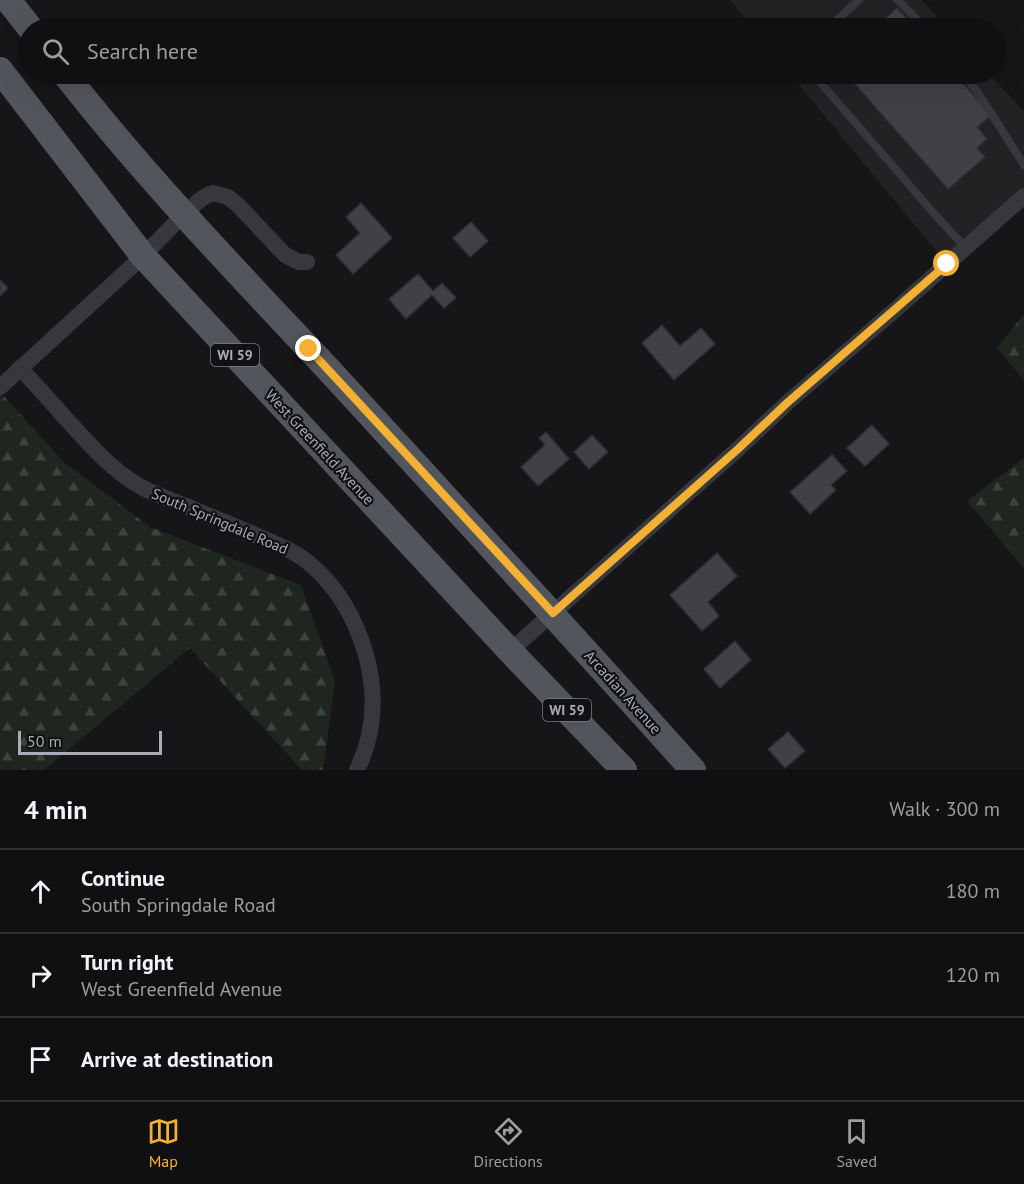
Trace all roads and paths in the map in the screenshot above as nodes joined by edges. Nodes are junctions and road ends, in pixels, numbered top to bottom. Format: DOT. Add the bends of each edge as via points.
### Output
graph roads {
  1 [pos="8,0"];
  2 [pos="859,0"];
  3 [pos="898,0"];
  4 [pos="22,18"];
  5 [pos="839,18"];
  6 [pos="915,18"];
  7 [pos="0,70"];
  8 [pos="73,84"];
  9 [pos="822,84"];
  10 [pos="971,84"];
  11 [pos="1024,165"];
  12 [pos="1024,196"];
  13 [pos="184,214"];
  14 [pos="965,247"];
  15 [pos="143,256"];
  16 [pos="307,262"];
  17 [pos="20,368"];
  18 [pos="0,387"];
  19 [pos="553,613"];
  20 [pos="510,651"];
  21 [pos="357,770"];
  22 [pos="624,770"];
  23 [pos="693,770"];
  1 -- 4 [label="main road"];
  2 -- 5 [label="lane"];
  3 -- 6 [label="lane"];
  7 -- 15 [label="main road, West Greenfield Avenue / WI 59"];
  8 -- 13 [label="main road"];
  9 -- 14 [label="lane"];
  10 -- 11 [label="lane"];
  12 -- 14 [label="street"];
  13 -- 15 [label="street"];
  13 -- 16 [label="street" via="210,194 228,197 285,255"];
  13 -- 19 [label="main road"];
  14 -- 19 [label="street"];
  15 -- 17 [label="street"];
  15 -- 20 [label="main road, West Greenfield Avenue / WI 59"];
  17 -- 18 [label="street"];
  17 -- 21 [label="street, South Springdale Road" via="103,459 137,484 281,546 309,563 326,580 355,625 373,687 369,739"];
  19 -- 20 [label="street"];
  19 -- 23 [label="main road, Arcadian Avenue"];
  20 -- 22 [label="main road, WI 59"];
}
